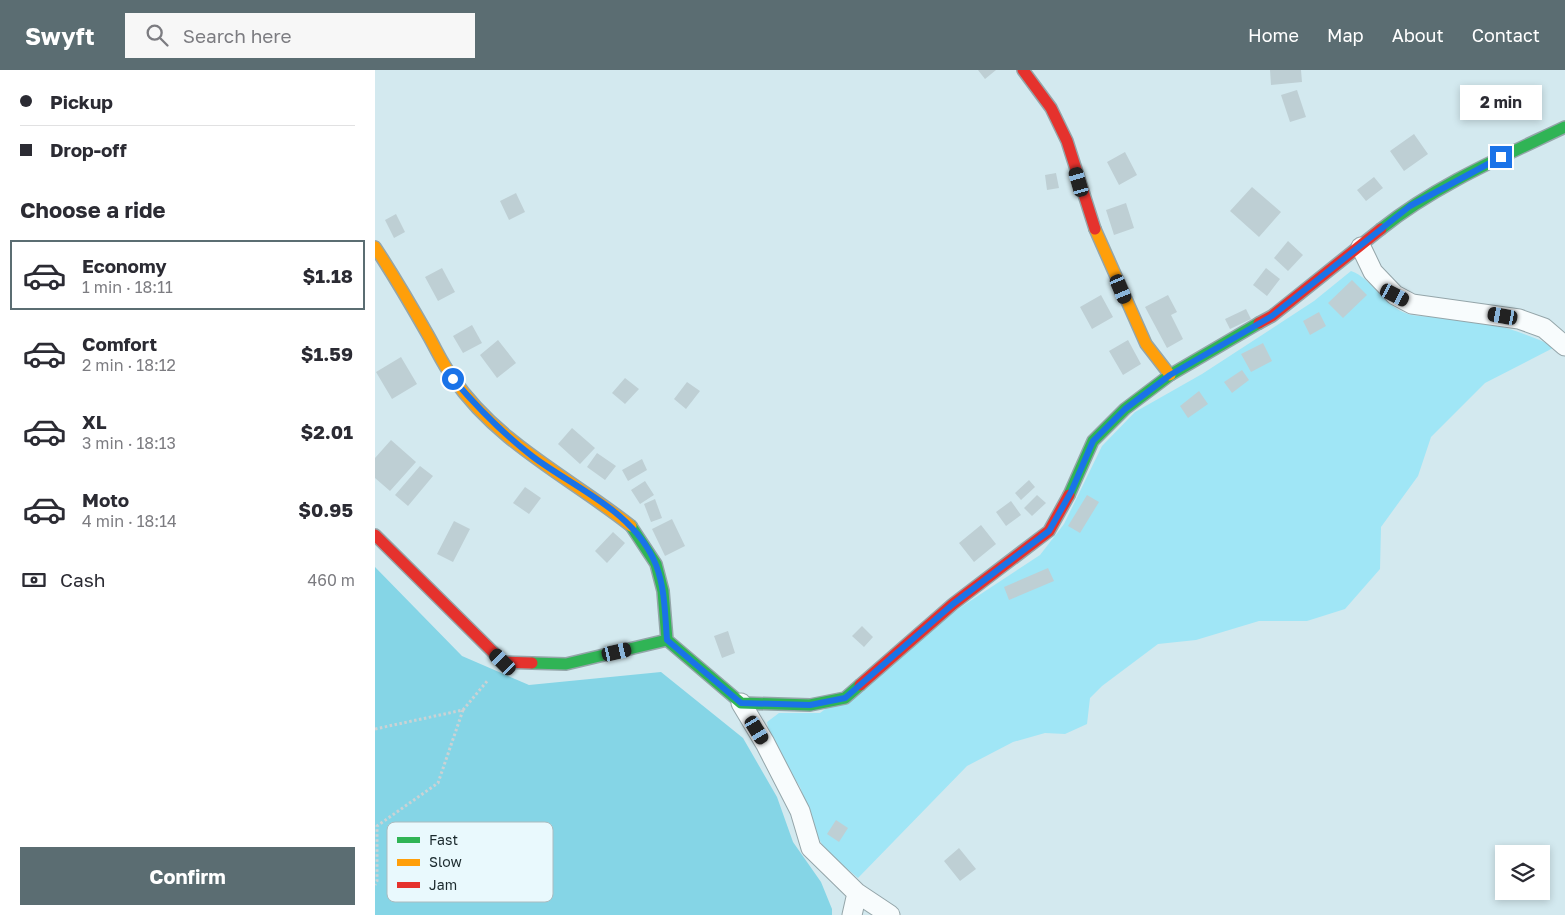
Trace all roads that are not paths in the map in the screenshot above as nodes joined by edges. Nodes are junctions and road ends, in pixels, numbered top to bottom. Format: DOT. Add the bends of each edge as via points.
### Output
graph roads {
  1 [pos="1023,70"];
  2 [pos="1565,127"];
  3 [pos="375,247"];
  4 [pos="1361,247"];
  5 [pos="1565,346"];
  6 [pos="1170,375"];
  7 [pos="375,535"];
  8 [pos="667,640"];
  9 [pos="741,703"];
  10 [pos="857,893"];
  11 [pos="852,915"];
  12 [pos="890,915"];
  1 -- 6 [label="street" via="1051,108 1067,141 1093,225 1145,344"];
  2 -- 4 [label="street" via="1410,206"];
  3 -- 8 [label="street" via="453,379 492,423 631,526 656,564 663,592"];
  4 -- 5 [label="street" via="1373,272 1395,295 1412,304 1519,319 1544,328"];
  4 -- 6 [label="street" via="1272,316"];
  6 -- 9 [label="street" via="1125,409 1093,441 1071,492 1049,531 953,604 845,698 810,705"];
  7 -- 8 [label="street" via="503,662 566,664"];
  8 -- 9 [label="street"];
  9 -- 10 [label="street" via="800,811 811,848"];
  10 -- 11 [label="street"];
  10 -- 12 [label="street"];
}
